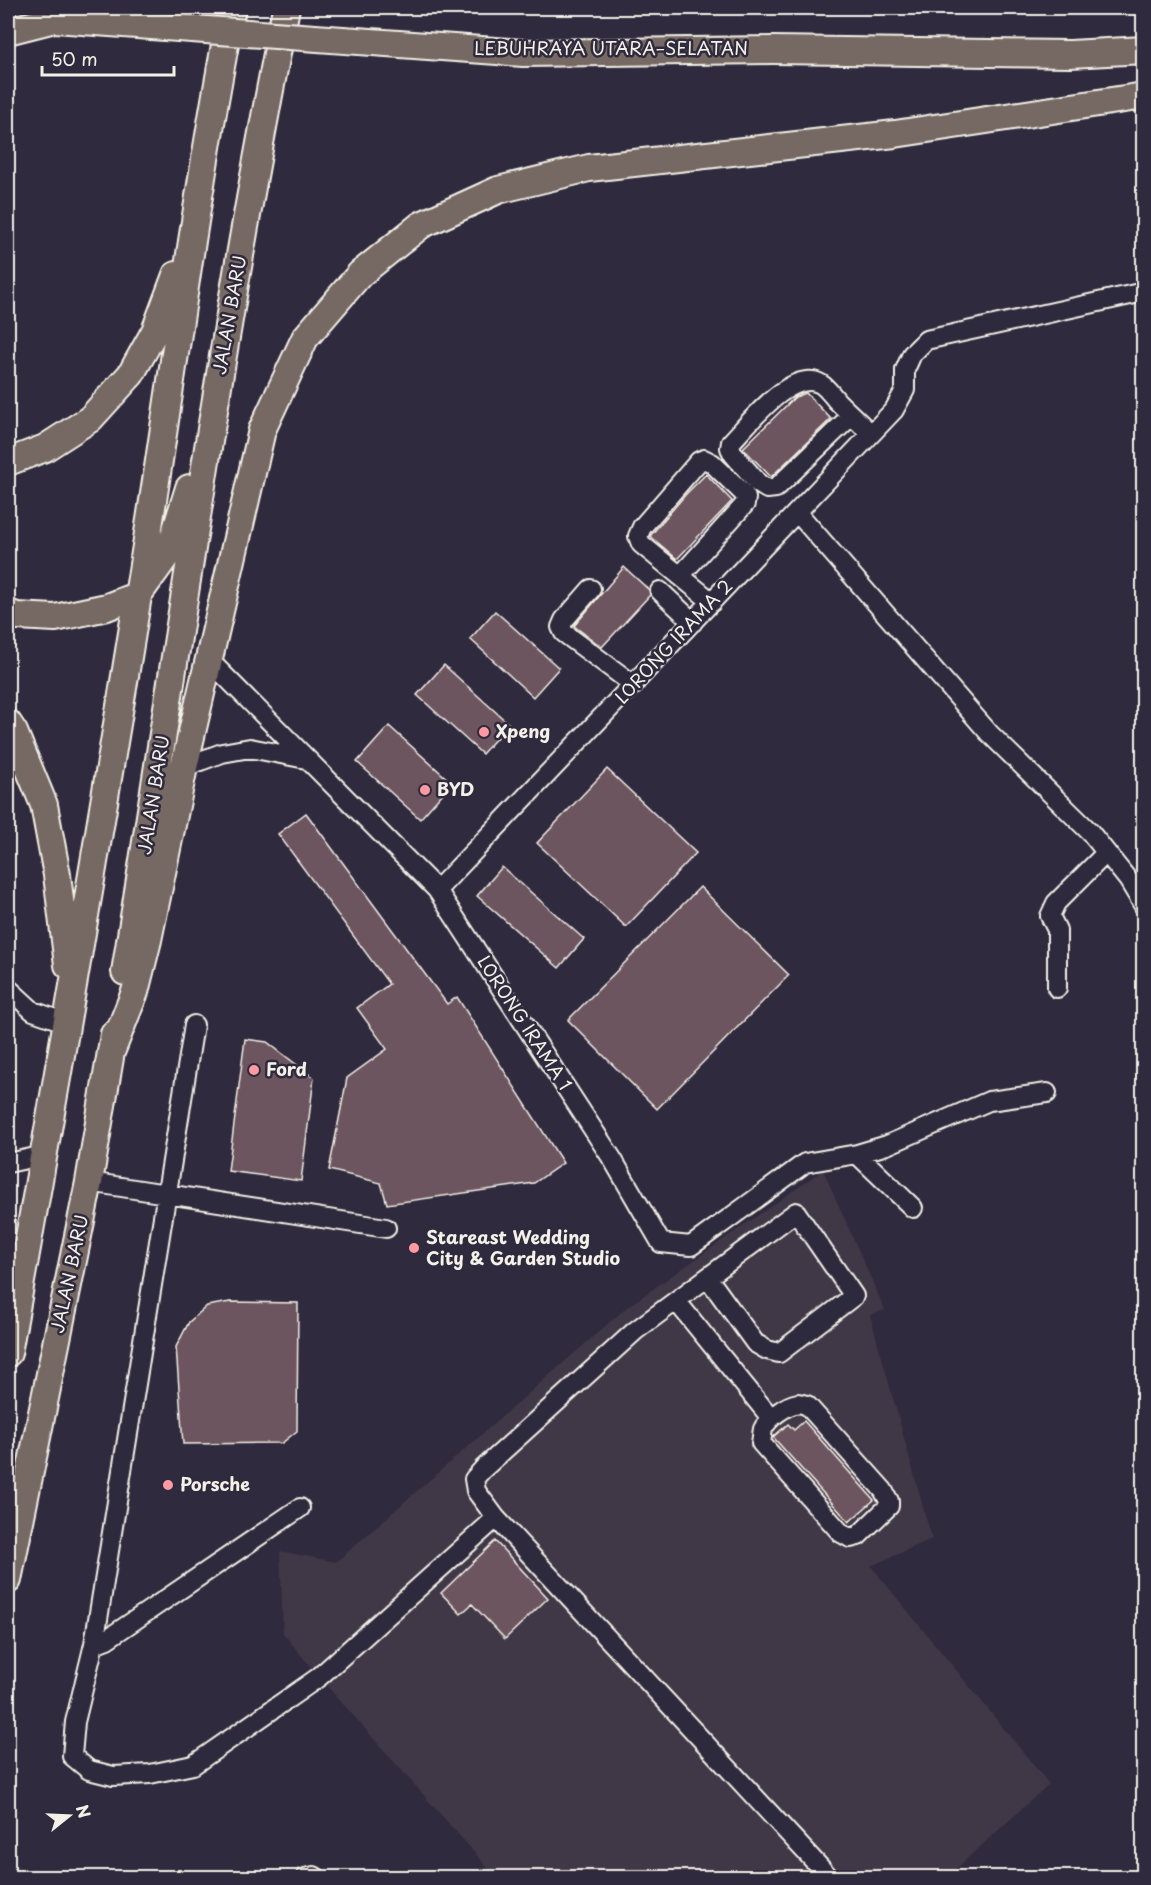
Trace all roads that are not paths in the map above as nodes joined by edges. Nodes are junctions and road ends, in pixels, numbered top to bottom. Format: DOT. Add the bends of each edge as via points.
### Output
graph roads {
  1 [pos="232,8"];
  2 [pos="286,8"];
  3 [pos="8,15"];
  4 [pos="55,19"];
  5 [pos="8,31"];
  6 [pos="1143,50"];
  7 [pos="1143,96"];
  8 [pos="198,205"];
  9 [pos="1143,292"];
  10 [pos="216,402"];
  11 [pos="851,416"];
  12 [pos="872,434"];
  13 [pos="8,462"];
  14 [pos="797,512"];
  15 [pos="680,576"];
  16 [pos="591,589"];
  17 [pos="660,591"];
  18 [pos="138,595"];
  19 [pos="712,602"];
  20 [pos="8,613"];
  21 [pos="693,622"];
  22 [pos="210,661"];
  23 [pos="634,685"];
  24 [pos="8,723"];
  25 [pos="306,759"];
  26 [pos="184,767"];
  27 [pos="1106,853"];
  28 [pos="437,890"];
  29 [pos="1143,906"];
  30 [pos="8,988"];
  31 [pos="1057,988"];
  32 [pos="72,992"];
  33 [pos="67,1023"];
  34 [pos="194,1025"];
  35 [pos="112,1050"];
  36 [pos="1047,1093"];
  37 [pos="857,1154"];
  38 [pos="45,1155"];
  39 [pos="8,1164"];
  40 [pos="89,1182"];
  41 [pos="166,1193"];
  42 [pos="913,1208"];
  43 [pos="386,1227"];
  44 [pos="708,1278"];
  45 [pos="677,1302"];
  46 [pos="11,1316"];
  47 [pos="8,1353"];
  48 [pos="771,1418"];
  49 [pos="300,1508"];
  50 [pos="496,1518"];
  51 [pos="8,1580"];
  52 [pos="93,1644"];
  53 [pos="305,1878"];
  54 [pos="317,1878"];
  55 [pos="830,1878"];
  1 -- 8 [label="highway"];
  2 -- 10 [label="highway, JALAN BARU"];
  3 -- 4 [label="highway, LEBUHRAYA UTARA–SELATAN"];
  4 -- 5 [label="highway"];
  4 -- 6 [label="highway, LEBUHRAYA UTARA–SELATAN, bridge" via="523,52 1070,54"];
  7 -- 22 [label="highway" via="895,134 589,168 498,190 421,225 360,274 305,338 262,430"];
  8 -- 13 [label="highway" via="164,309 131,374 90,419 45,448"];
  8 -- 18 [label="highway"];
  9 -- 12 [label="street, LORONG IRAMA 2" via="926,340 912,354 905,370 905,390 894,410"];
  10 -- 18 [label="highway" via="169,552"];
  10 -- 35 [label="highway, JALAN BARU"];
  11 -- 11 [label="street" via="821,384 797,383 770,402 731,442 730,448 759,484 767,489 776,488"];
  11 -- 12 [label="street"];
  12 -- 14 [label="street, LORONG IRAMA 2"];
  14 -- 19 [label="street, LORONG IRAMA 2"];
  14 -- 27 [label="street" via="989,733 1090,832"];
  15 -- 15 [label="street" via="640,544 638,536 642,526 704,459 746,498 745,504"];
  15 -- 19 [label="street"];
  16 -- 23 [label="street" via="561,627"];
  17 -- 21 [label="street"];
  18 -- 20 [label="highway" via="107,607 55,618"];
  18 -- 32 [label="highway"];
  19 -- 21 [label="street, LORONG IRAMA 2"];
  21 -- 23 [label="street, LORONG IRAMA 2"];
  22 -- 25 [label="street, LORONG IRAMA 1"];
  22 -- 26 [label="highway"];
  23 -- 28 [label="street, LORONG IRAMA 2"];
  24 -- 32 [label="highway" via="44,805"];
  25 -- 26 [label="street" via="250,748"];
  25 -- 28 [label="street, LORONG IRAMA 1"];
  26 -- 35 [label="highway" via="135,992"];
  27 -- 29 [label="street"];
  27 -- 31 [label="street" via="1056,903 1050,916 1057,930"];
  28 -- 37 [label="street, LORONG IRAMA 1" via="613,1160 661,1243 691,1246 806,1163"];
  30 -- 33 [label="street" via="33,1011"];
  32 -- 33 [label="highway"];
  33 -- 38 [label="highway"];
  34 -- 41 [label="street"];
  35 -- 40 [label="highway, JALAN BARU"];
  36 -- 37 [label="street" via="989,1101"];
  37 -- 42 [label="street"];
  38 -- 39 [label="street"];
  38 -- 46 [label="highway"];
  40 -- 41 [label="street"];
  40 -- 51 [label="highway, JALAN BARU"];
  41 -- 43 [label="street"];
  41 -- 52 [label="street"];
  44 -- 44 [label="street" via="796,1212 854,1296 779,1353 755,1343"];
  44 -- 45 [label="street"];
  45 -- 48 [label="street"];
  45 -- 50 [label="street" via="635,1331 474,1479 476,1491"];
  46 -- 47 [label="highway"];
  48 -- 48 [label="street" via="793,1404 807,1405 883,1490 889,1506 858,1536 850,1538 841,1533 761,1443 763,1429"];
  49 -- 52 [label="street" via="107,1639"];
  50 -- 52 [label="street" via="319,1677 193,1765 150,1774 113,1776 89,1770 72,1756 75,1722"];
  50 -- 55 [label="street"];
  53 -- 54 [label="street"];
}
